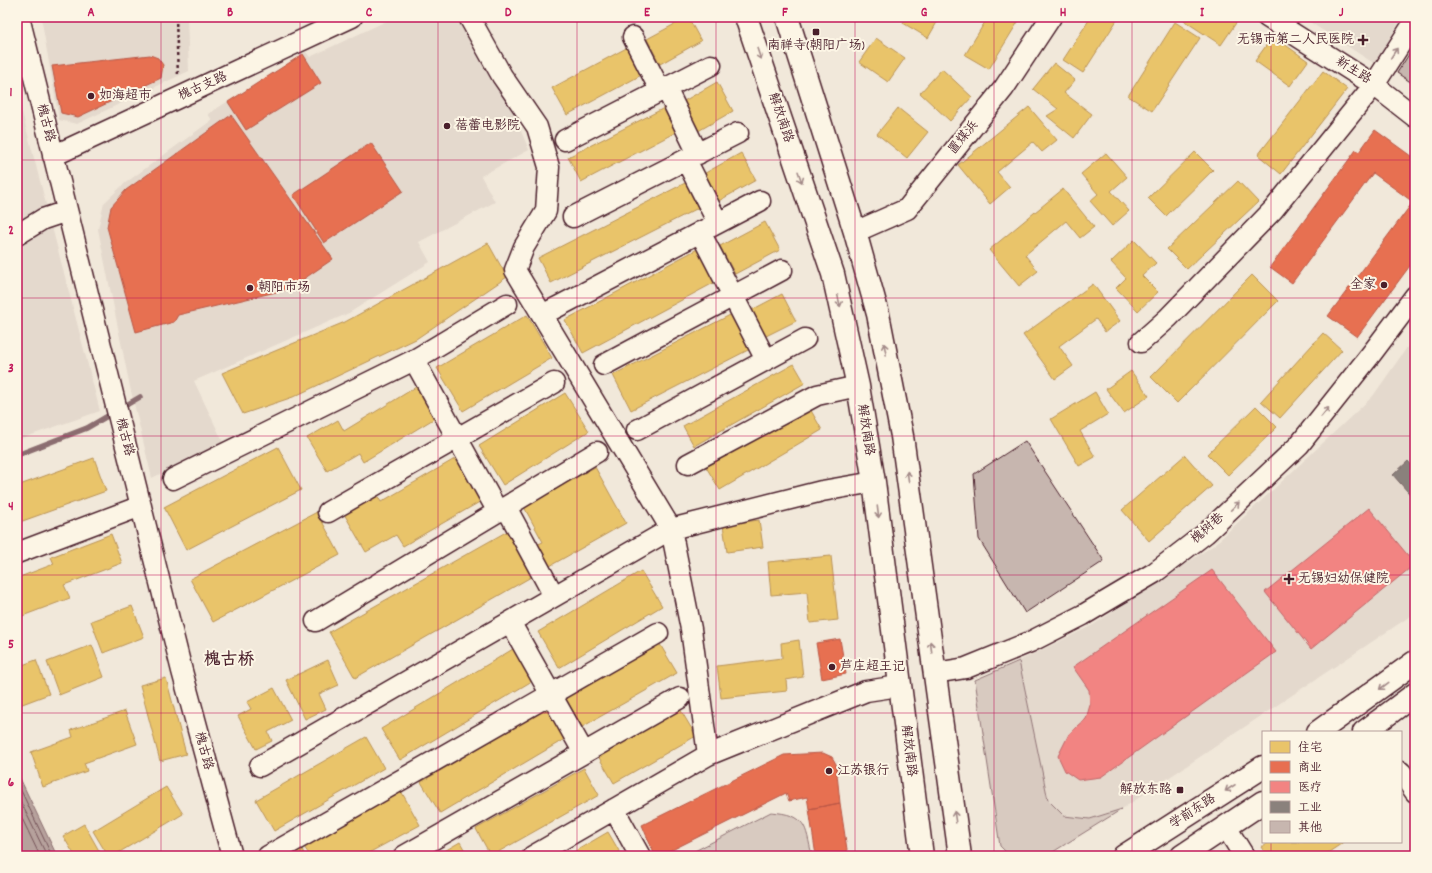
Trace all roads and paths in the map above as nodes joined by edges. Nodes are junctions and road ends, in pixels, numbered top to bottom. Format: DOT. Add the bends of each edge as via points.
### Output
graph roads {
  1 [pos="18,17"];
  2 [pos="176,17"];
  3 [pos="352,17"];
  4 [pos="469,17"];
  5 [pos="746,17"];
  6 [pos="787,17"];
  7 [pos="1051,17"];
  8 [pos="1267,17"];
  9 [pos="1415,21"];
  10 [pos="633,37"];
  11 [pos="711,64"];
  12 [pos="1374,85"];
  13 [pos="663,89"];
  14 [pos="178,98"];
  15 [pos="1415,117"];
  16 [pos="738,133"];
  17 [pos="565,140"];
  18 [pos="53,156"];
  19 [pos="692,157"];
  20 [pos="760,201"];
  21 [pos="67,211"];
  22 [pos="573,217"];
  23 [pos="718,222"];
  24 [pos="700,232"];
  25 [pos="855,232"];
  26 [pos="17,235"];
  27 [pos="782,270"];
  28 [pos="1415,296"];
  29 [pos="733,297"];
  30 [pos="507,304"];
  31 [pos="542,315"];
  32 [pos="805,339"];
  33 [pos="1141,342"];
  34 [pos="414,360"];
  35 [pos="766,360"];
  36 [pos="604,365"];
  37 [pos="554,383"];
  38 [pos="858,386"];
  39 [pos="636,430"];
  40 [pos="458,438"];
  41 [pos="597,452"];
  42 [pos="688,464"];
  43 [pos="173,479"];
  44 [pos="874,482"];
  45 [pos="141,506"];
  46 [pos="502,509"];
  47 [pos="328,512"];
  48 [pos="671,529"];
  49 [pos="17,553"];
  50 [pos="554,596"];
  51 [pos="316,621"];
  52 [pos="510,622"];
  53 [pos="658,633"];
  54 [pos="1415,662"];
  55 [pos="935,673"];
  56 [pos="899,686"];
  57 [pos="551,694"];
  58 [pos="1415,694"];
  59 [pos="680,698"];
  60 [pos="1319,731"];
  61 [pos="1369,731"];
  62 [pos="584,753"];
  63 [pos="708,755"];
  64 [pos="260,766"];
  65 [pos="1262,768"];
  66 [pos="1402,773"];
  67 [pos="1415,792"];
  68 [pos="1262,803"];
  69 [pos="614,809"];
  70 [pos="1226,827"];
  71 [pos="232,856"];
  72 [pos="268,856"];
  73 [pos="404,856"];
  74 [pos="532,856"];
  75 [pos="640,856"];
  76 [pos="922,856"];
  77 [pos="960,856"];
  78 [pos="1124,856"];
  79 [pos="1182,856"];
  80 [pos="1244,856"];
  1 -- 18 [label="street, 槐古路"];
  2 -- 14 [label="path"];
  3 -- 14 [label="street, 槐古支路"];
  4 -- 31 [label="street" via="502,76 537,127 549,167 546,211 524,247 515,270"];
  5 -- 38 [label="main road, 解放南路, one-way" via="833,274"];
  6 -- 25 [label="main road"];
  7 -- 25 [label="street, 置煤浜" via="1004,88 907,209"];
  8 -- 12 [label="street, 新生路"];
  12 -- 9 [label="street, one-way"];
  10 -- 13 [label="street"];
  11 -- 13 [label="street"];
  12 -- 15 [label="street, 新生路"];
  12 -- 33 [label="street" via="1273,210"];
  13 -- 17 [label="street"];
  13 -- 19 [label="street"];
  14 -- 18 [label="street, 槐古支路"];
  16 -- 19 [label="street"];
  18 -- 21 [label="street, 槐古路"];
  19 -- 22 [label="street"];
  19 -- 23 [label="street"];
  20 -- 23 [label="street"];
  21 -- 26 [label="street" via="43,218"];
  21 -- 45 [label="street, 槐古路"];
  23 -- 24 [label="street"];
  24 -- 29 [label="street"];
  24 -- 31 [label="street"];
  55 -- 25 [label="main road, one-way" via="902,436 878,314"];
  27 -- 29 [label="street"];
  55 -- 28 [label="street, 槐树巷, one-way" via="966,668 1030,642 1083,615 1154,573 1206,533 1298,445"];
  29 -- 35 [label="street"];
  29 -- 36 [label="street"];
  30 -- 34 [label="street"];
  31 -- 48 [label="street"];
  32 -- 35 [label="street"];
  34 -- 40 [label="street"];
  34 -- 43 [label="street"];
  35 -- 39 [label="street"];
  37 -- 40 [label="street"];
  38 -- 42 [label="street" via="816,395"];
  38 -- 44 [label="main road, 解放南路"];
  40 -- 46 [label="street"];
  40 -- 47 [label="street"];
  41 -- 46 [label="street"];
  44 -- 48 [label="street" via="822,491"];
  44 -- 56 [label="main road, 解放南路, one-way"];
  45 -- 49 [label="street"];
  45 -- 71 [label="street, 槐古路"];
  46 -- 50 [label="street"];
  46 -- 51 [label="street"];
  48 -- 50 [label="street"];
  48 -- 63 [label="street" via="691,629"];
  50 -- 52 [label="street"];
  52 -- 57 [label="street"];
  52 -- 64 [label="street"];
  53 -- 57 [label="street"];
  54 -- 60 [label="main road, one-way"];
  77 -- 55 [label="main road, one-way"];
  56 -- 63 [label="street" via="866,691"];
  56 -- 76 [label="main road, 解放南路"];
  57 -- 62 [label="street"];
  57 -- 72 [label="street"];
  58 -- 61 [label="main road"];
  59 -- 62 [label="street"];
  62 -- 73 [label="street"];
  63 -- 69 [label="street"];
  65 -- 78 [label="main road, 学前东路, one-way"];
  66 -- 67 [label="street"];
  68 -- 70 [label="main road"];
  69 -- 74 [label="street"];
  69 -- 75 [label="street"];
  70 -- 79 [label="main road"];
  70 -- 80 [label="street"];
}
